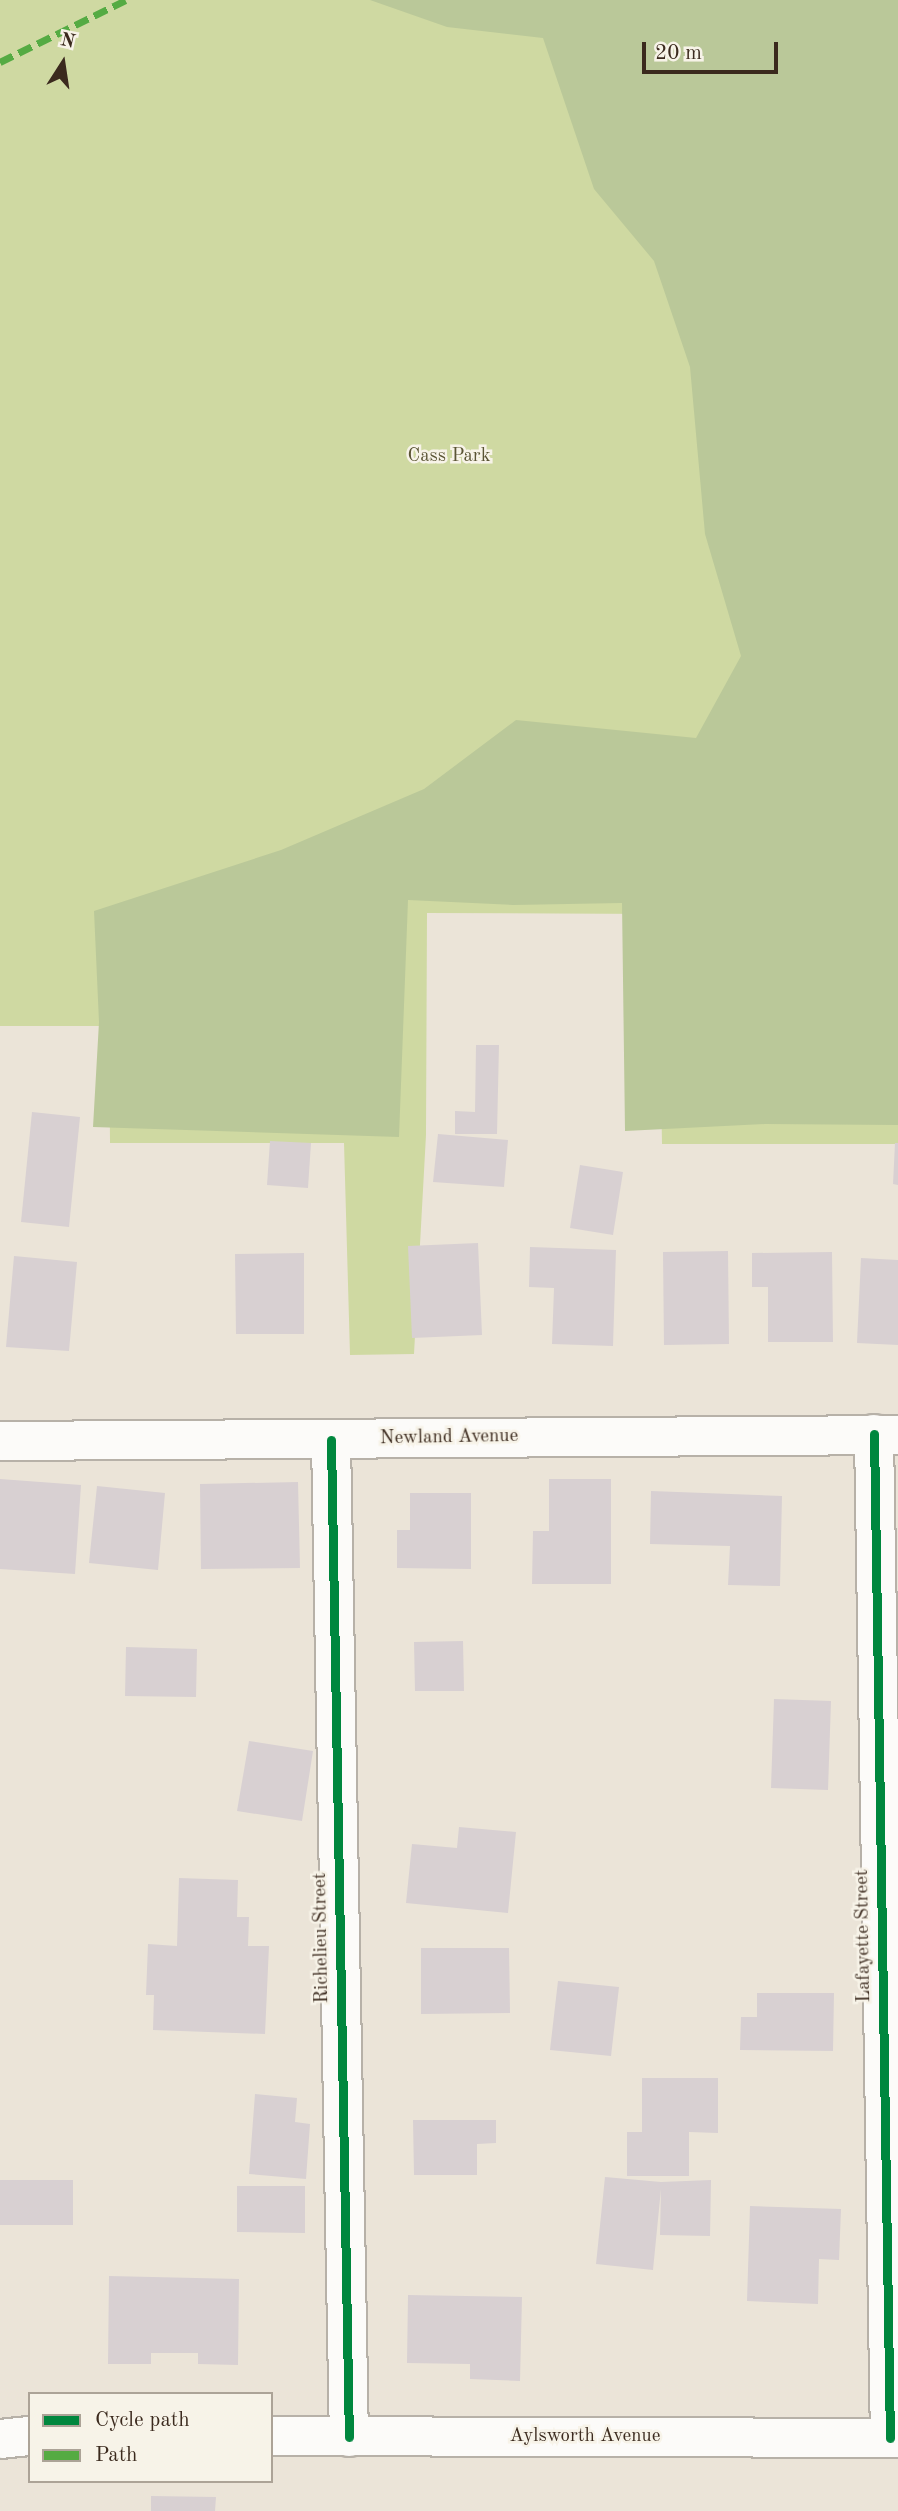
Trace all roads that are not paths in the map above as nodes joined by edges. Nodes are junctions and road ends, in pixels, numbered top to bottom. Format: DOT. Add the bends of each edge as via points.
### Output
graph roads {
  1 [pos="886,1434"];
  2 [pos="331,1440"];
  3 [pos="0,1441"];
  4 [pos="28,2436"];
  5 [pos="273,2436"];
  6 [pos="349,2437"];
  7 [pos="894,2438"];
  8 [pos="0,2439"];
  1 -- 2 [label="street, Newland Avenue"];
  1 -- 7 [label="street, Lafayette Street"];
  2 -- 3 [label="street, Newland Avenue"];
  2 -- 6 [label="street, Richelieu Street"];
  4 -- 8 [label="street"];
  5 -- 6 [label="street, Aylsworth Avenue"];
  6 -- 7 [label="street, Aylsworth Avenue"];
}
